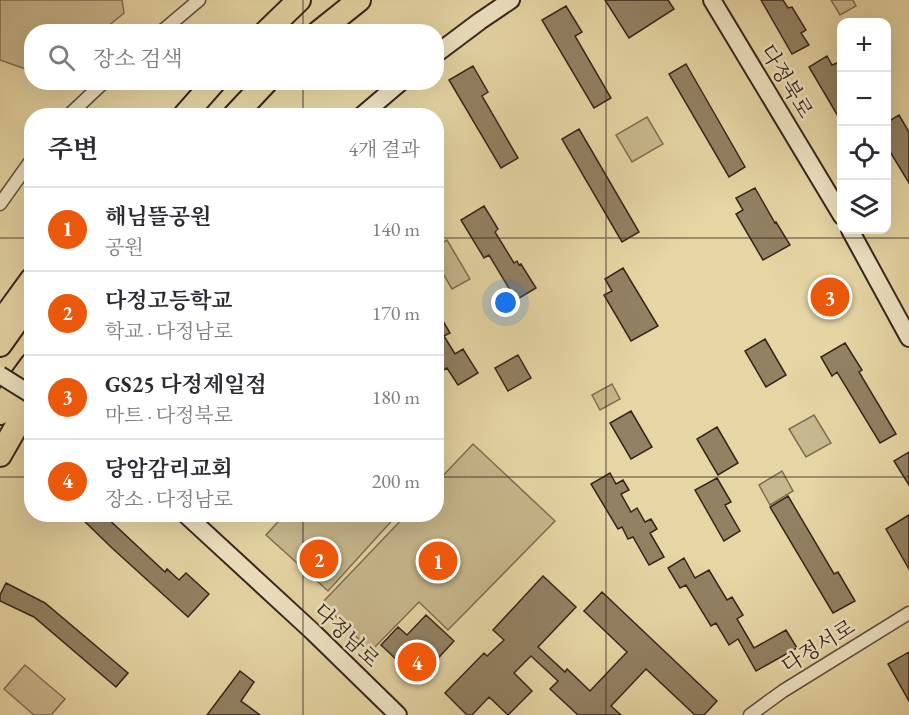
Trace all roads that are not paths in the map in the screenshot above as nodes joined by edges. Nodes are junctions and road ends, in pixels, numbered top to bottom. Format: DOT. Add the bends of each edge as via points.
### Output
graph roads {
  1 [pos="200,0"];
  2 [pos="299,0"];
  3 [pos="359,0"];
  4 [pos="511,0"];
  5 [pos="712,0"];
  6 [pos="171,24"];
  7 [pos="274,24"];
  8 [pos="329,24"];
  9 [pos="444,48"];
  10 [pos="96,90"];
  11 [pos="207,90"];
  12 [pos="258,90"];
  13 [pos="392,90"];
  14 [pos="76,108"];
  15 [pos="191,108"];
  16 [pos="242,108"];
  17 [pos="370,108"];
  18 [pos="24,170"];
  19 [pos="0,204"];
  20 [pos="837,208"];
  21 [pos="852,234"];
  22 [pos="24,290"];
  23 [pos="24,312"];
  24 [pos="0,323"];
  25 [pos="909,339"];
  26 [pos="0,345"];
  27 [pos="0,375"];
  28 [pos="24,375"];
  29 [pos="24,392"];
  30 [pos="24,412"];
  31 [pos="0,413"];
  32 [pos="0,455"];
  33 [pos="194,522"];
  34 [pos="909,613"];
  35 [pos="398,715"];
  36 [pos="750,715"];
  1 -- 6 [label="street"];
  2 -- 7 [label="highway"];
  3 -- 8 [label="highway"];
  4 -- 9 [label="street"];
  5 -- 20 [label="street, 다정북로"];
  10 -- 14 [label="street"];
  11 -- 15 [label="highway"];
  12 -- 16 [label="highway"];
  13 -- 17 [label="street"];
  18 -- 19 [label="street"];
  21 -- 25 [label="street"];
  22 -- 24 [label="highway"];
  23 -- 26 [label="highway"];
  27 -- 29 [label="street, bridge"];
  28 -- 31 [label="highway"];
  30 -- 32 [label="highway"];
  33 -- 35 [label="street, 다정남로"];
  34 -- 36 [label="street, 다정서로"];
}
